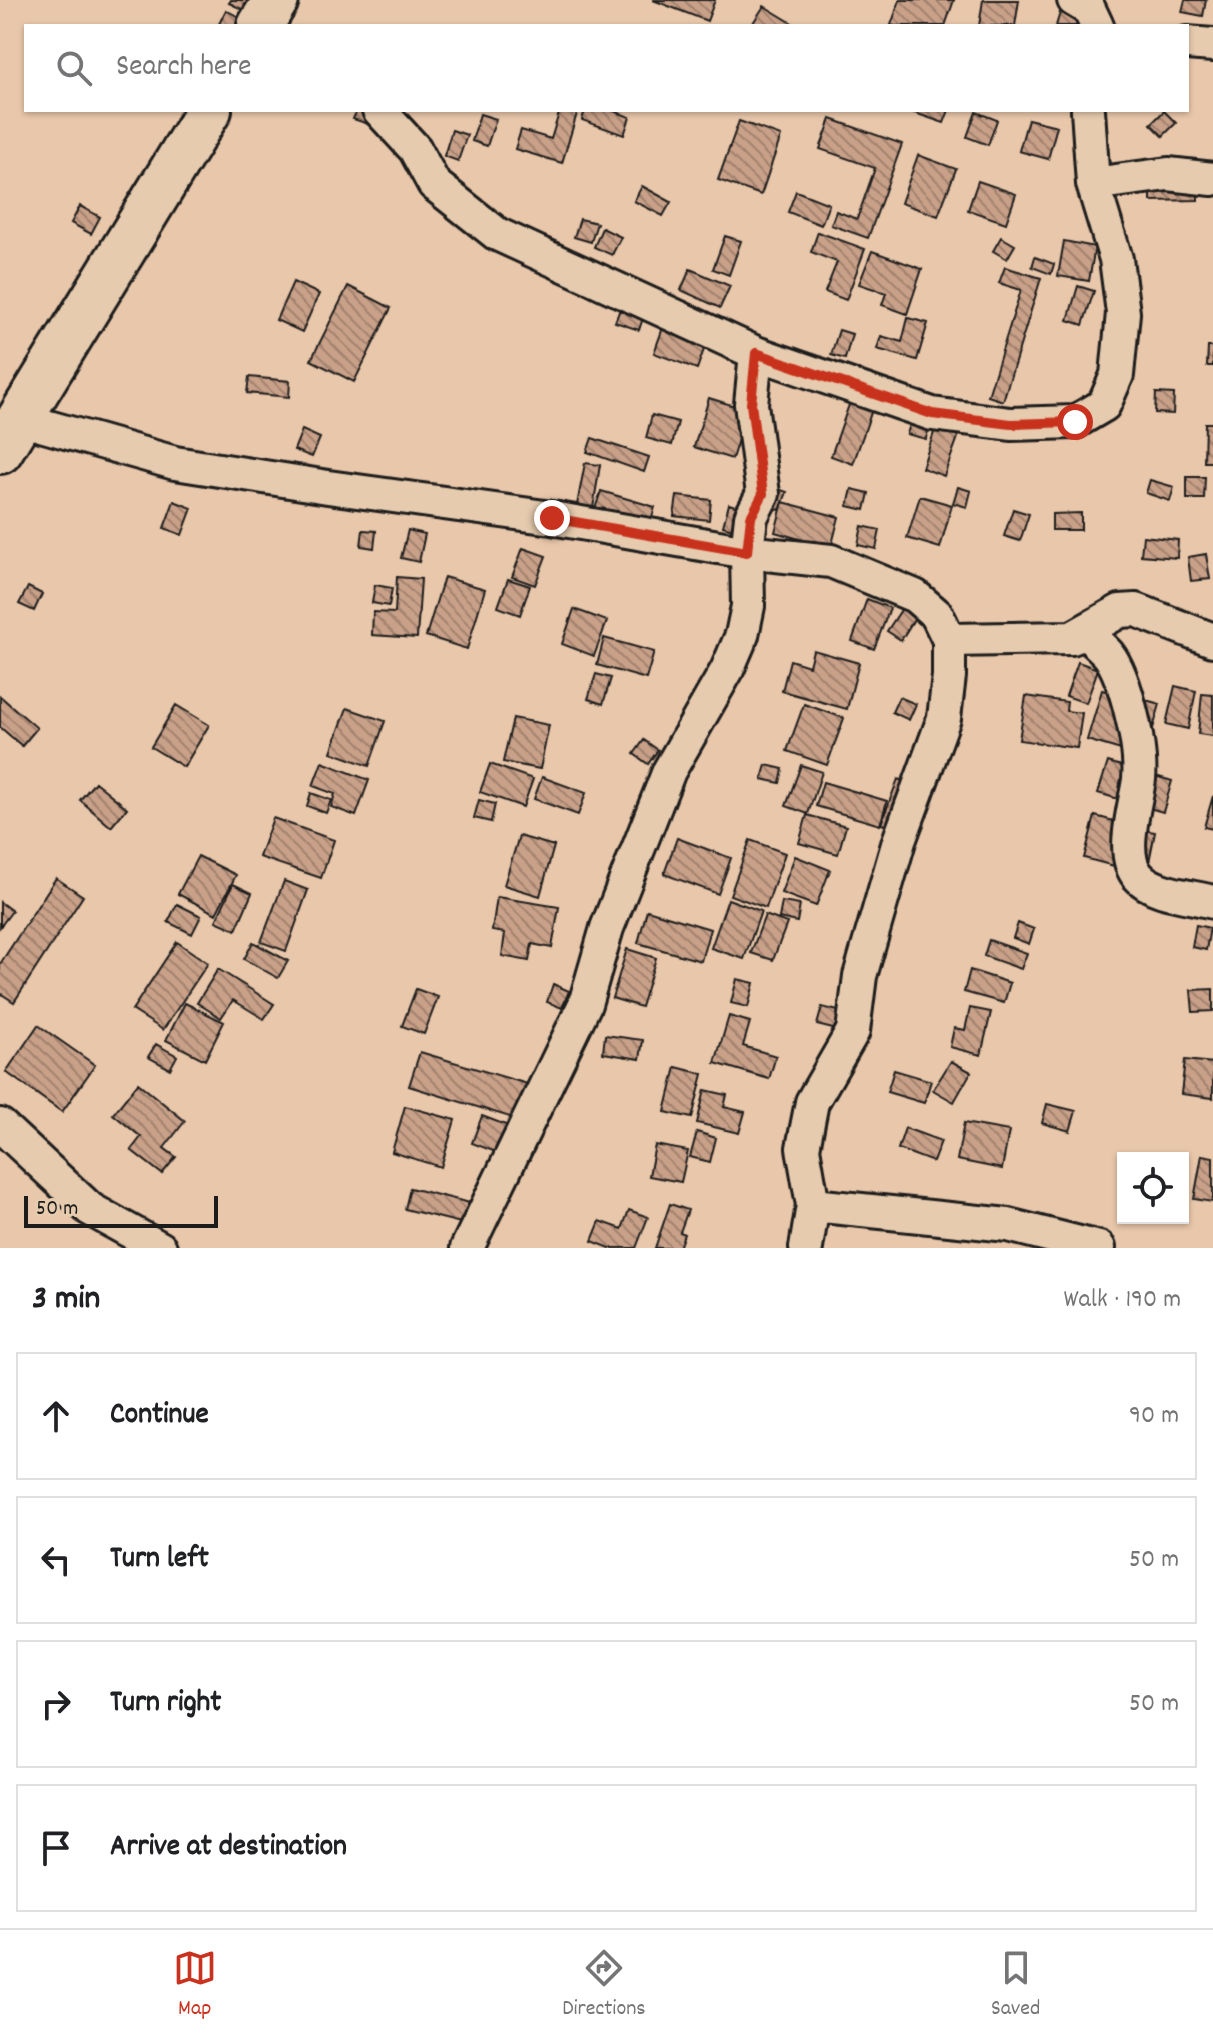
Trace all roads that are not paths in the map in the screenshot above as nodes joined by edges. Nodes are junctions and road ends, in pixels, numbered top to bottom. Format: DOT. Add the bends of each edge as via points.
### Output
graph roads {
  1 [pos="276,0"];
  2 [pos="1074,0"];
  3 [pos="261,24"];
  4 [pos="1096,24"];
  5 [pos="1189,43"];
  6 [pos="1213,45"];
  7 [pos="208,112"];
  8 [pos="381,112"];
  9 [pos="1088,112"];
  10 [pos="1213,179"];
  11 [pos="1093,184"];
  12 [pos="756,353"];
  13 [pos="10,435"];
  14 [pos="747,552"];
  15 [pos="1085,632"];
  16 [pos="949,640"];
  17 [pos="1213,640"];
  18 [pos="1213,902"];
  19 [pos="0,1125"];
  20 [pos="813,1205"];
  21 [pos="160,1248"];
  22 [pos="467,1248"];
  23 [pos="806,1248"];
  24 [pos="1099,1248"];
  1 -- 3 [label="highway"];
  2 -- 4 [label="street" via="1089,9"];
  5 -- 6 [label="street"];
  7 -- 13 [label="highway"];
  8 -- 12 [label="street" via="415,149 434,184 497,234"];
  9 -- 11 [label="street"];
  10 -- 11 [label="street" via="1168,174"];
  11 -- 12 [label="street" via="1116,259 1123,313 1117,375 1104,405 1075,422 1011,424 932,414"];
  12 -- 14 [label="street" via="751,404 763,494 751,517"];
  13 -- 14 [label="street"];
  14 -- 16 [label="street" via="831,561 871,576 915,596 937,615"];
  14 -- 22 [label="street" via="748,606 742,635 669,771 607,928 585,1004"];
  15 -- 16 [label="street" via="1058,640"];
  15 -- 17 [label="street" via="1120,611 1136,610"];
  15 -- 18 [label="street" via="1122,679 1137,749 1131,863 1150,886"];
  16 -- 20 [label="street" via="944,718 899,841 860,976 853,1031 812,1102 803,1148"];
  19 -- 21 [label="street" via="90,1209"];
  20 -- 23 [label="street"];
  20 -- 24 [label="street" via="1008,1225"];
}
